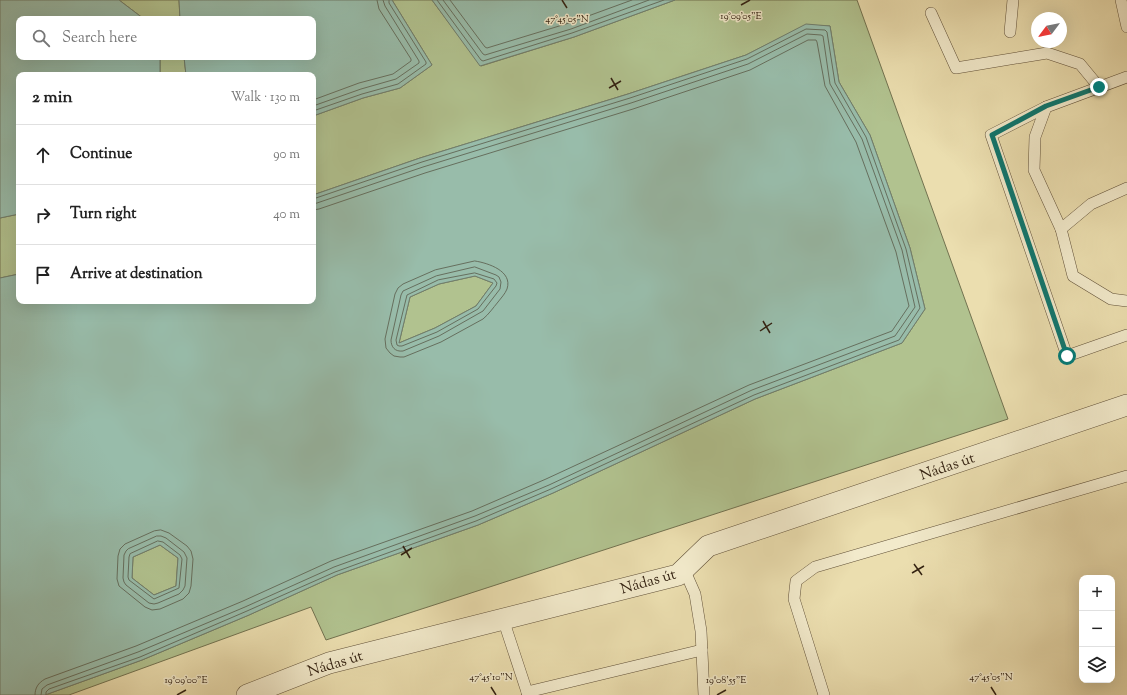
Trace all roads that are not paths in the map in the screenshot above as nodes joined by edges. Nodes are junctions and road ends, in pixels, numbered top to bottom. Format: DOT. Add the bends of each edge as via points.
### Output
graph roads {
  1 [pos="1013,0"];
  2 [pos="1121,0"];
  3 [pos="931,13"];
  4 [pos="1127,27"];
  5 [pos="1010,32"];
  6 [pos="1127,77"];
  7 [pos="1099,87"];
  8 [pos="1046,106"];
  9 [pos="1127,188"];
  10 [pos="1061,229"];
  11 [pos="1127,301"];
  12 [pos="1127,335"];
  13 [pos="1127,405"];
  14 [pos="1127,476"];
  15 [pos="684,569"];
  16 [pos="503,619"];
  17 [pos="702,650"];
  18 [pos="527,693"];
  19 [pos="247,695"];
  20 [pos="704,695"];
  21 [pos="824,695"];
  1 -- 5 [label="lane"];
  2 -- 4 [label="lane"];
  3 -- 7 [label="lane" via="956,68 1047,53 1080,64"];
  6 -- 7 [label="lane"];
  7 -- 8 [label="lane"];
  8 -- 10 [label="lane" via="1035,137 1034,170"];
  8 -- 12 [label="lane" via="992,135 1067,356"];
  9 -- 10 [label="lane" via="1091,204"];
  10 -- 11 [label="lane" via="1073,276 1111,299"];
  13 -- 15 [label="street, Nádas út" via="708,546"];
  14 -- 21 [label="lane" via="815,567 796,581 794,599"];
  15 -- 16 [label="street, Nádas út" via="678,575"];
  15 -- 17 [label="lane" via="695,594"];
  16 -- 18 [label="lane"];
  16 -- 19 [label="street, Nádas út" via="329,663"];
  17 -- 18 [label="lane"];
  17 -- 20 [label="lane"];
}
